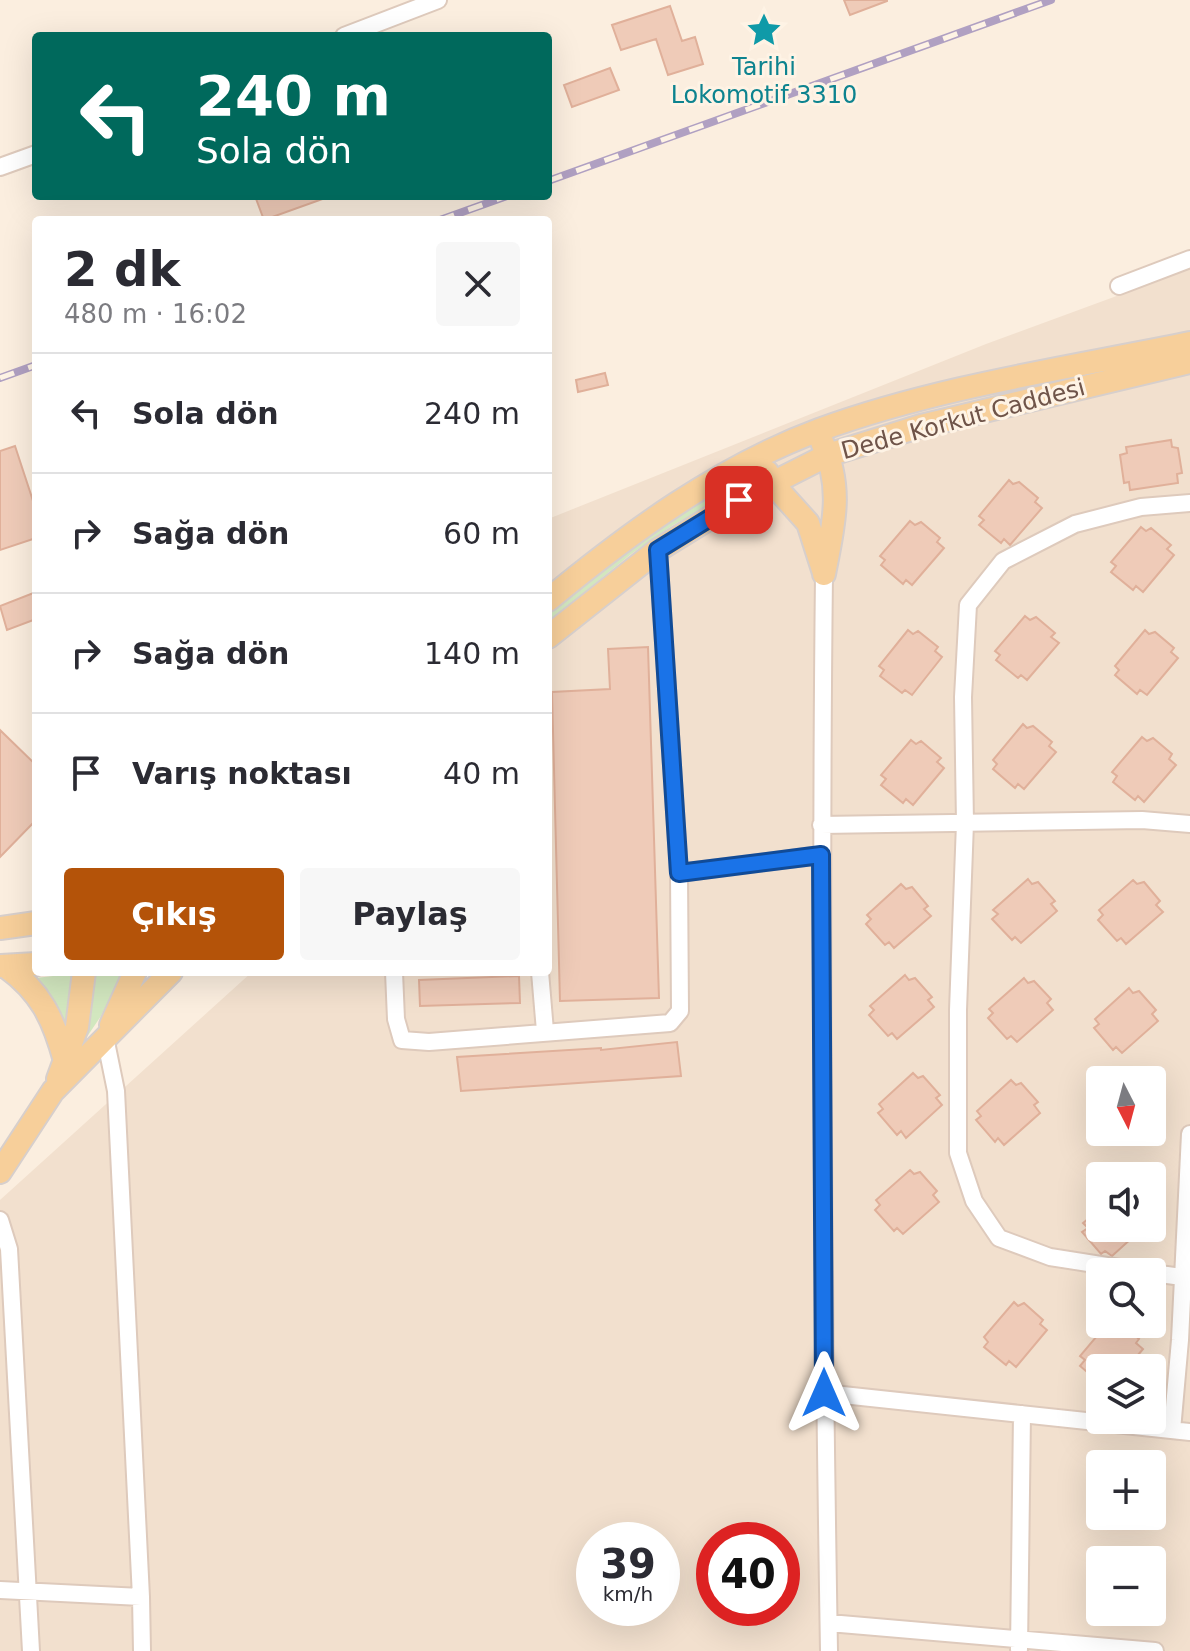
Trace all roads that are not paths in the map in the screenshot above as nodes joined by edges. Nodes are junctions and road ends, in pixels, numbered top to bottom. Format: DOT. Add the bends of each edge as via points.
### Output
graph roads {
  1 [pos="438,0"];
  2 [pos="354,32"];
  3 [pos="32,155"];
  4 [pos="0,167"];
  5 [pos="1190,259"];
  6 [pos="1119,286"];
  7 [pos="1190,343"];
  8 [pos="1190,362"];
  9 [pos="817,431"];
  10 [pos="828,455"];
  11 [pos="760,457"];
  12 [pos="772,483"];
  13 [pos="1190,503"];
  14 [pos="658,550"];
  15 [pos="824,574"];
  16 [pos="552,597"];
  17 [pos="552,634"];
  18 [pos="965,823"];
  19 [pos="1190,824"];
  20 [pos="821,825"];
  21 [pos="821,855"];
  22 [pos="679,873"];
  23 [pos="32,924"];
  24 [pos="0,928"];
  25 [pos="32,964"];
  26 [pos="2,966"];
  27 [pos="83,976"];
  28 [pos="133,976"];
  29 [pos="167,976"];
  30 [pos="394,976"];
  31 [pos="540,976"];
  32 [pos="545,1031"];
  33 [pos="105,1037"];
  34 [pos="65,1061"];
  35 [pos="53,1091"];
  36 [pos="1190,1134"];
  37 [pos="0,1172"];
  38 [pos="0,1220"];
  39 [pos="1086,1263"];
  40 [pos="1166,1275"];
  41 [pos="1186,1278"];
  42 [pos="824,1393"];
  43 [pos="1022,1414"];
  44 [pos="1172,1430"];
  45 [pos="1190,1432"];
  46 [pos="0,1590"];
  47 [pos="29,1592"];
  48 [pos="141,1597"];
  49 [pos="829,1623"];
  50 [pos="1019,1646"];
  51 [pos="31,1651"];
  52 [pos="142,1651"];
  53 [pos="829,1651"];
  54 [pos="1155,1651"];
  1 -- 2 [label="street"];
  3 -- 4 [label="street"];
  5 -- 6 [label="street"];
  7 -- 9 [label="main road, Dede Korkut Caddesi" via="915,400"];
  8 -- 10 [label="main road, Dede Korkut Caddesi" via="921,426"];
  9 -- 10 [label="main road"];
  9 -- 11 [label="main road, Dede Korkut Caddesi"];
  10 -- 12 [label="main road, Dede Korkut Caddesi"];
  10 -- 15 [label="main road" via="837,508"];
  11 -- 12 [label="main road"];
  11 -- 16 [label="main road, Dede Korkut Caddesi" via="638,530"];
  12 -- 14 [label="main road, Dede Korkut Caddesi"];
  12 -- 15 [label="main road" via="808,523"];
  13 -- 18 [label="street" via="1141,507 1075,524 1003,561 968,605"];
  14 -- 17 [label="main road, Dede Korkut Caddesi"];
  14 -- 22 [label="street"];
  15 -- 20 [label="street"];
  18 -- 19 [label="street"];
  18 -- 20 [label="street"];
  18 -- 39 [label="street" via="958,1153 974,1201 999,1238 1050,1257"];
  20 -- 21 [label="street"];
  21 -- 22 [label="street"];
  21 -- 42 [label="street"];
  22 -- 32 [label="street" via="680,1011 670,1023"];
  23 -- 24 [label="main road"];
  25 -- 26 [label="main road"];
  26 -- 34 [label="main road" via="23,978 43,1002"];
  27 -- 34 [label="main road" via="77,1027"];
  28 -- 33 [label="main road"];
  29 -- 33 [label="main road"];
  30 -- 32 [label="street" via="402,1040"];
  31 -- 32 [label="street"];
  33 -- 35 [label="main road"];
  33 -- 48 [label="street" via="116,1091"];
  34 -- 35 [label="main road"];
  35 -- 37 [label="main road"];
  36 -- 41 [label="street"];
  38 -- 47 [label="street" via="9,1249"];
  40 -- 41 [label="street"];
  41 -- 44 [label="street"];
  42 -- 43 [label="street"];
  42 -- 49 [label="street"];
  43 -- 44 [label="street"];
  43 -- 50 [label="street"];
  44 -- 45 [label="street"];
  46 -- 47 [label="street"];
  47 -- 48 [label="street"];
  47 -- 51 [label="street"];
  48 -- 52 [label="street"];
  49 -- 50 [label="street"];
  49 -- 53 [label="street"];
  50 -- 54 [label="street"];
}
